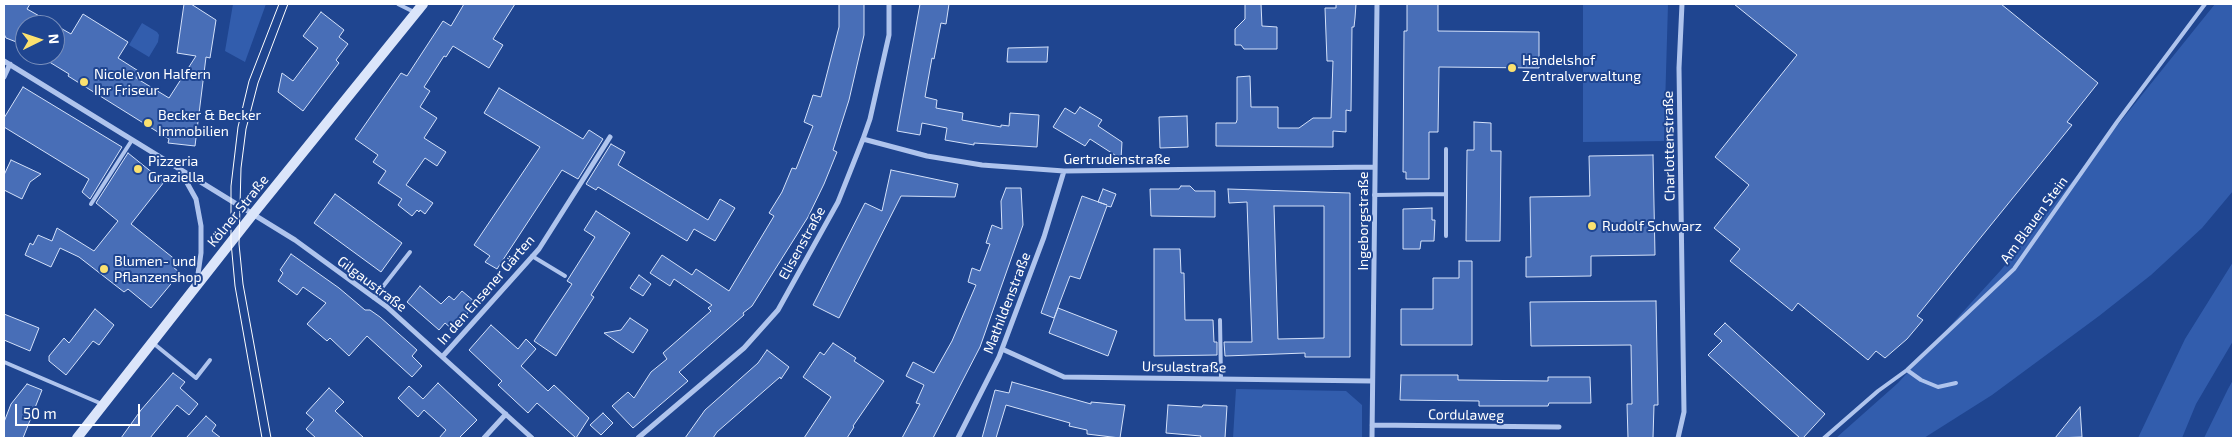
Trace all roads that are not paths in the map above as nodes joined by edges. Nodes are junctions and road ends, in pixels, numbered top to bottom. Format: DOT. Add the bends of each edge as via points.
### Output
graph roads {
  1 [pos="398,4"];
  2 [pos="424,4"];
  3 [pos="889,4"];
  4 [pos="1377,4"];
  5 [pos="1682,4"];
  6 [pos="2205,4"];
  7 [pos="416,13"];
  8 [pos="4,61"];
  9 [pos="10,64"];
  10 [pos="4,77"];
  11 [pos="610,137"];
  12 [pos="863,139"];
  13 [pos="132,140"];
  14 [pos="1446,149"];
  15 [pos="1374,167"];
  16 [pos="181,171"];
  17 [pos="1064,171"];
  18 [pos="1446,194"];
  19 [pos="1374,195"];
  20 [pos="91,204"];
  21 [pos="253,214"];
  22 [pos="1446,236"];
  23 [pos="410,252"];
  24 [pos="532,256"];
  25 [pos="565,276"];
  26 [pos="196,286"];
  27 [pos="374,298"];
  28 [pos="1220,320"];
  29 [pos="152,342"];
  30 [pos="1002,349"];
  31 [pos="443,356"];
  32 [pos="210,360"];
  33 [pos="4,362"];
  34 [pos="1907,370"];
  35 [pos="1221,379"];
  36 [pos="1372,381"];
  37 [pos="1956,383"];
  38 [pos="104,404"];
  39 [pos="506,414"];
  40 [pos="1372,425"];
  41 [pos="1559,427"];
  42 [pos="77,438"];
  43 [pos="484,438"];
  44 [pos="532,438"];
  45 [pos="638,438"];
  46 [pos="958,438"];
  47 [pos="1372,438"];
  48 [pos="1678,438"];
  49 [pos="1824,438"];
  1 -- 7 [label="lane"];
  2 -- 7 [label="main road, Kölner Straße"];
  3 -- 12 [label="street, Elisenstraße" via="889,35"];
  4 -- 15 [label="street, Ingeborgstraße"];
  5 -- 48 [label="street, Charlottenstraße" via="1679,68 1684,412"];
  6 -- 34 [label="lane, Am Blauen Stein" via="2014,269"];
  7 -- 21 [label="main road, Kölner Straße"];
  8 -- 9 [label="street, Gilgaustraße"];
  9 -- 10 [label="street"];
  9 -- 13 [label="street, Gilgaustraße"];
  11 -- 24 [label="street, In den Ensener Gärten"];
  12 -- 17 [label="street, Gertrudenstraße" via="982,166"];
  12 -- 45 [label="street, Elisenstraße" via="838,202 778,310 744,348"];
  13 -- 16 [label="street, Gilgaustraße"];
  13 -- 20 [label="lane"];
  14 -- 18 [label="lane"];
  15 -- 17 [label="street, Gertrudenstraße"];
  15 -- 19 [label="street, Ingeborgstraße"];
  16 -- 21 [label="street, Gilgaustraße"];
  16 -- 26 [label="street, Gilgaustraße" via="196,198 201,226"];
  17 -- 30 [label="street, Mathildenstraße" via="1044,238"];
  18 -- 19 [label="lane"];
  18 -- 22 [label="lane"];
  19 -- 36 [label="street, Ingeborgstraße"];
  21 -- 26 [label="main road, Kölner Straße"];
  21 -- 27 [label="street, Gilgaustraße" via="285,233"];
  23 -- 27 [label="lane"];
  24 -- 25 [label="lane"];
  24 -- 31 [label="street, In den Ensener Gärten"];
  26 -- 29 [label="main road, Kölner Straße"];
  27 -- 31 [label="street, Gilgaustraße"];
  28 -- 35 [label="lane"];
  29 -- 32 [label="lane" via="196,378"];
  29 -- 38 [label="main road, Kölner Straße"];
  30 -- 35 [label="street, Ursulastraße" via="1064,376"];
  30 -- 46 [label="street, Mathildenstraße"];
  31 -- 39 [label="street, Gilgaustraße"];
  33 -- 38 [label="lane"];
  34 -- 37 [label="lane" via="1938,387"];
  34 -- 49 [label="lane, Am Blauen Stein"];
  35 -- 36 [label="street, Ursulastraße"];
  36 -- 40 [label="street, Ingeborgstraße"];
  38 -- 42 [label="main road, Kölner Straße"];
  39 -- 43 [label="street"];
  39 -- 44 [label="street, Gilgaustraße"];
  40 -- 41 [label="street, Cordulaweg"];
  40 -- 47 [label="street, Ingeborgstraße"];
}
